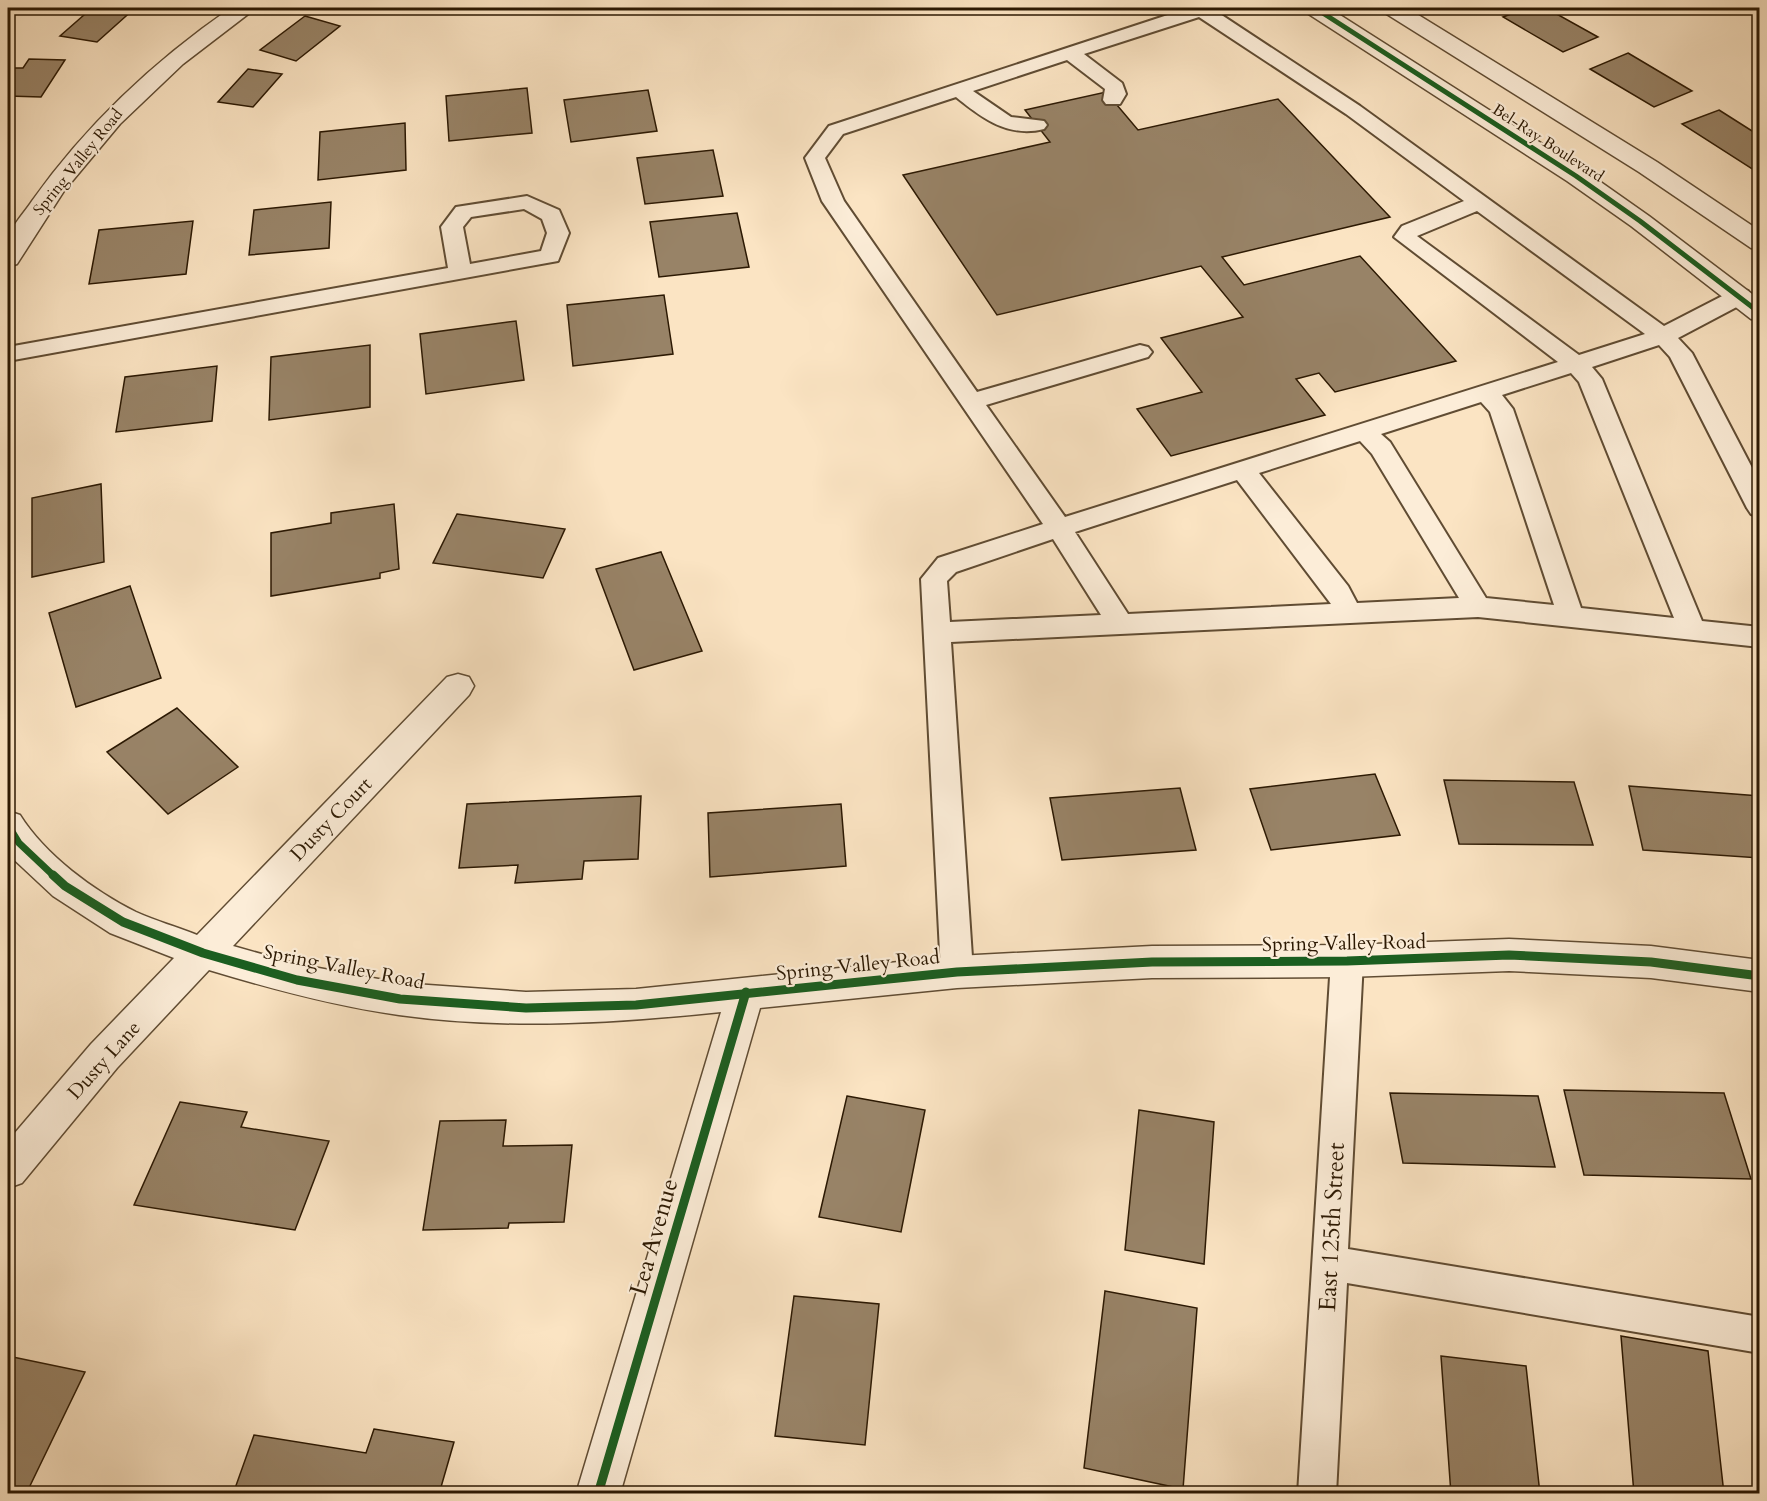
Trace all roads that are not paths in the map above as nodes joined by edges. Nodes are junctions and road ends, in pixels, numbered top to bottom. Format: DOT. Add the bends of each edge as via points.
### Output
graph roads {
  1 [pos="244,8"];
  2 [pos="1203,8"];
  3 [pos="1315,8"];
  4 [pos="1393,8"];
  5 [pos="1070,53"];
  6 [pos="959,90"];
  7 [pos="1113,100"];
  8 [pos="1037,125"];
  9 [pos="1479,202"];
  10 [pos="19,218"];
  11 [pos="1760,243"];
  12 [pos="8,259"];
  13 [pos="460,272"];
  14 [pos="1750,293"];
  15 [pos="1760,313"];
  16 [pos="1663,336"];
  17 [pos="1140,352"];
  18 [pos="8,354"];
  19 [pos="1575,363"];
  20 [pos="1485,392"];
  21 [pos="972,401"];
  22 [pos="1364,431"];
  23 [pos="1243,470"];
  24 [pos="1760,508"];
  25 [pos="1059,528"];
  26 [pos="1478,607"];
  27 [pos="1348,613"];
  28 [pos="1571,617"];
  29 [pos="1120,624"];
  30 [pos="1692,630"];
  31 [pos="938,633"];
  32 [pos="1760,637"];
  33 [pos="458,686"];
  34 [pos="8,825"];
  35 [pos="204,953"];
  36 [pos="1347,961"];
  37 [pos="957,972"];
  38 [pos="1760,975"];
  39 [pos="746,992"];
  40 [pos="8,1170"];
  41 [pos="1330,1263"];
  42 [pos="1760,1335"];
  43 [pos="598,1494"];
  44 [pos="1317,1494"];
  1 -- 10 [label="street, Spring Valley Road" via="175,58 125,104"];
  2 -- 5 [label="lane"];
  2 -- 9 [label="lane"];
  3 -- 14 [label="street, Bel-Ray Boulevard"];
  4 -- 11 [label="street, Bel-Ray Boulevard" via="1648,167"];
  5 -- 6 [label="lane"];
  5 -- 7 [label="lane" via="1115,87"];
  6 -- 8 [label="lane" via="1014,127"];
  6 -- 21 [label="lane" via="836,130 815,158 833,201"];
  9 -- 16 [label="lane"];
  9 -- 19 [label="lane" via="1410,231 1405,237"];
  10 -- 12 [label="street, Spring Valley Road"];
  13 -- 13 [label="lane" via="550,256 558,233 551,215 527,202 464,213 452,227"];
  13 -- 18 [label="lane"];
  14 -- 15 [label="street, Bel-Ray Boulevard"];
  14 -- 16 [label="lane"];
  16 -- 19 [label="lane"];
  16 -- 24 [label="lane" via="1680,353"];
  17 -- 21 [label="lane"];
  19 -- 20 [label="lane"];
  19 -- 30 [label="lane" via="1590,379"];
  20 -- 22 [label="lane"];
  20 -- 28 [label="lane" via="1501,409"];
  21 -- 25 [label="lane"];
  22 -- 23 [label="lane"];
  22 -- 26 [label="lane" via="1381,448"];
  23 -- 25 [label="lane"];
  23 -- 27 [label="lane" via="1339,593"];
  25 -- 29 [label="lane"];
  25 -- 31 [label="lane" via="947,565 934,579"];
  26 -- 27 [label="lane"];
  26 -- 28 [label="lane"];
  27 -- 29 [label="lane"];
  28 -- 30 [label="lane"];
  29 -- 31 [label="lane"];
  30 -- 32 [label="lane"];
  31 -- 37 [label="lane"];
  33 -- 35 [label="street, Dusty Court"];
  34 -- 35 [label="street, Spring Valley Road" via="19,843 65,886 123,922"];
  35 -- 39 [label="street, Spring Valley Road" via="297,980 400,999 515,1007 636,1005"];
  35 -- 40 [label="street, Dusty Lane" via="104,1056"];
  36 -- 37 [label="street, Spring Valley Road" via="1152,962"];
  36 -- 38 [label="street, Spring Valley Road" via="1509,955 1651,962"];
  36 -- 41 [label="lane, East 125th Street"];
  37 -- 39 [label="street, Spring Valley Road"];
  39 -- 43 [label="street, Lea Avenue"];
  41 -- 42 [label="lane"];
  41 -- 44 [label="lane, East 125th Street"];
}
